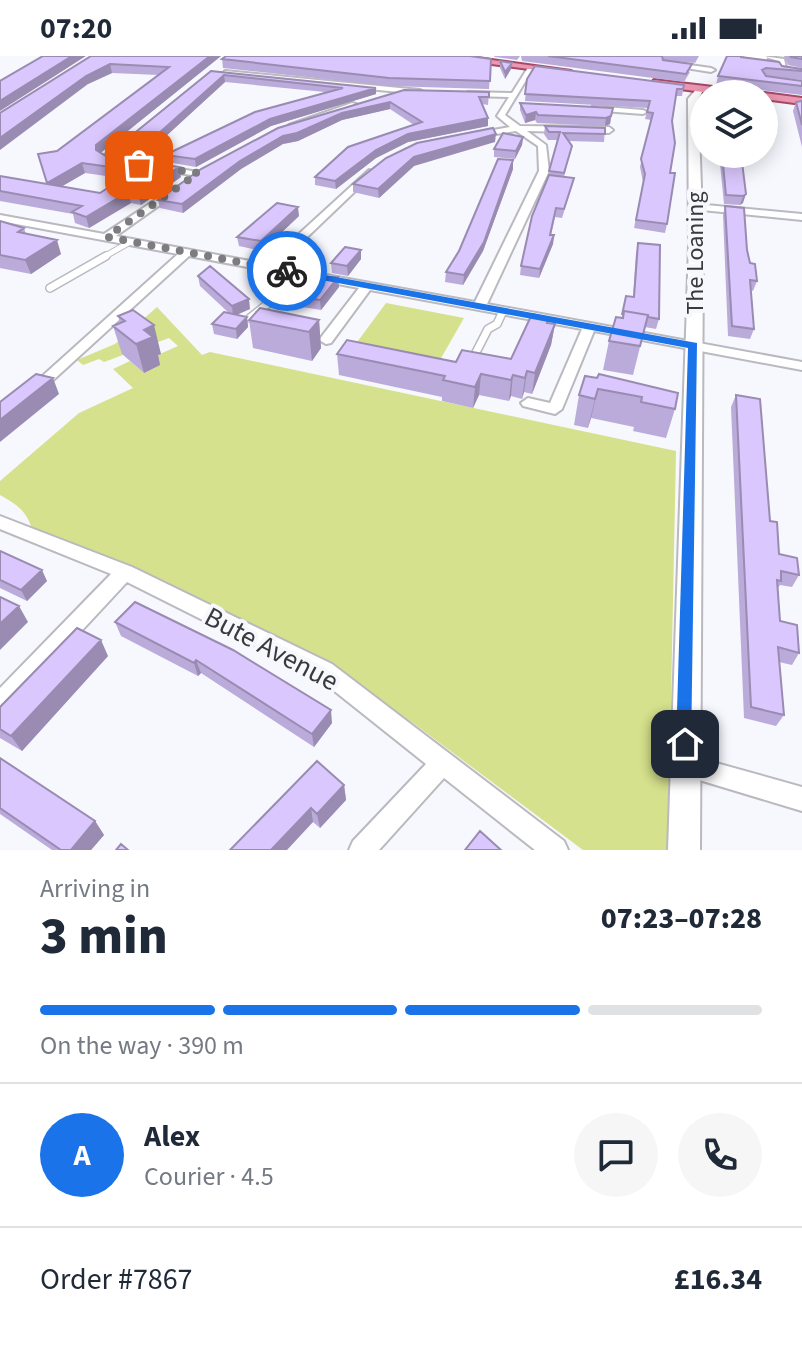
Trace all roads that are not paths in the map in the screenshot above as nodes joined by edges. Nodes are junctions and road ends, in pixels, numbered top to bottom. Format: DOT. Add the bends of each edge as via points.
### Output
graph roads {
  1 [pos="437,56"];
  2 [pos="669,56"];
  3 [pos="745,56"];
  4 [pos="765,57"];
  5 [pos="717,58"];
  6 [pos="792,61"];
  7 [pos="221,64"];
  8 [pos="664,64"];
  9 [pos="781,65"];
  10 [pos="531,67"];
  11 [pos="769,70"];
  12 [pos="802,73"];
  13 [pos="584,74"];
  14 [pos="706,79"];
  15 [pos="637,80"];
  16 [pos="651,82"];
  17 [pos="402,92"];
  18 [pos="430,92"];
  19 [pos="458,93"];
  20 [pos="514,95"];
  21 [pos="778,97"];
  22 [pos="802,101"];
  23 [pos="508,105"];
  24 [pos="523,105"];
  25 [pos="584,107"];
  26 [pos="643,112"];
  27 [pos="518,128"];
  28 [pos="141,129"];
  29 [pos="609,130"];
  30 [pos="275,131"];
  31 [pos="466,135"];
  32 [pos="377,165"];
  33 [pos="211,166"];
  34 [pos="697,168"];
  35 [pos="198,173"];
  36 [pos="696,207"];
  37 [pos="802,217"];
  38 [pos="0,218"];
  39 [pos="107,237"];
  40 [pos="130,242"];
  41 [pos="187,252"];
  42 [pos="268,268"];
  43 [pos="305,274"];
  44 [pos="367,286"];
  45 [pos="50,288"];
  46 [pos="479,307"];
  47 [pos="503,311"];
  48 [pos="250,318"];
  49 [pos="321,324"];
  50 [pos="336,327"];
  51 [pos="589,327"];
  52 [pos="326,340"];
  53 [pos="694,346"];
  54 [pos="470,363"];
  55 [pos="802,366"];
  56 [pos="45,380"];
  57 [pos="528,403"];
  58 [pos="0,522"];
  59 [pos="125,572"];
  60 [pos="0,703"];
  61 [pos="443,762"];
  62 [pos="684,765"];
  63 [pos="802,799"];
  64 [pos="362,850"];
  65 [pos="555,850"];
  66 [pos="684,850"];
  1 -- 10 [label="main road"];
  2 -- 8 [label="street"];
  3 -- 4 [label="lane"];
  3 -- 9 [label="lane" via="741,61"];
  4 -- 9 [label="street"];
  5 -- 14 [label="street"];
  6 -- 9 [label="street"];
  7 -- 17 [label="street" via="212,72"];
  8 -- 14 [label="street"];
  8 -- 16 [label="street"];
  9 -- 11 [label="street"];
  9 -- 12 [label="street"];
  10 -- 13 [label="main road"];
  10 -- 20 [label="street"];
  14 -- 16 [label="main road"];
  15 -- 16 [label="main road"];
  17 -- 18 [label="street"];
  17 -- 30 [label="street"];
  19 -- 20 [label="street"];
  20 -- 23 [label="street"];
  21 -- 22 [label="main road"];
  23 -- 24 [label="street"];
  23 -- 27 [label="street" via="501,116"];
  25 -- 26 [label="street"];
  27 -- 29 [label="street"];
  27 -- 31 [label="street"];
  27 -- 46 [label="street" via="542,145 544,171"];
  28 -- 35 [label="street" via="105,159"];
  32 -- 42 [label="street"];
  33 -- 35 [label="street"];
  34 -- 36 [label="street, The Loaning"];
  35 -- 39 [label="street"];
  36 -- 37 [label="street"];
  36 -- 53 [label="street, The Loaning"];
  38 -- 39 [label="street"];
  39 -- 40 [label="street"];
  40 -- 41 [label="street"];
  40 -- 45 [label="lane"];
  41 -- 42 [label="street"];
  41 -- 56 [label="street" via="148,293 80,344"];
  42 -- 43 [label="street"];
  43 -- 44 [label="street"];
  43 -- 48 [label="lane"];
  44 -- 46 [label="street"];
  44 -- 50 [label="street"];
  46 -- 47 [label="street"];
  47 -- 51 [label="street"];
  47 -- 54 [label="lane"];
  49 -- 50 [label="street"];
  50 -- 52 [label="street"];
  51 -- 53 [label="street"];
  51 -- 57 [label="street" via="573,380 555,409"];
  53 -- 55 [label="street"];
  53 -- 62 [label="street, The Loaning"];
  58 -- 59 [label="street, Bute Avenue"];
  59 -- 60 [label="street"];
  59 -- 61 [label="street, Bute Avenue" via="325,671"];
  61 -- 64 [label="street"];
  61 -- 65 [label="street, Bute Avenue"];
  62 -- 63 [label="street"];
  62 -- 66 [label="street, The Loaning"];
}
